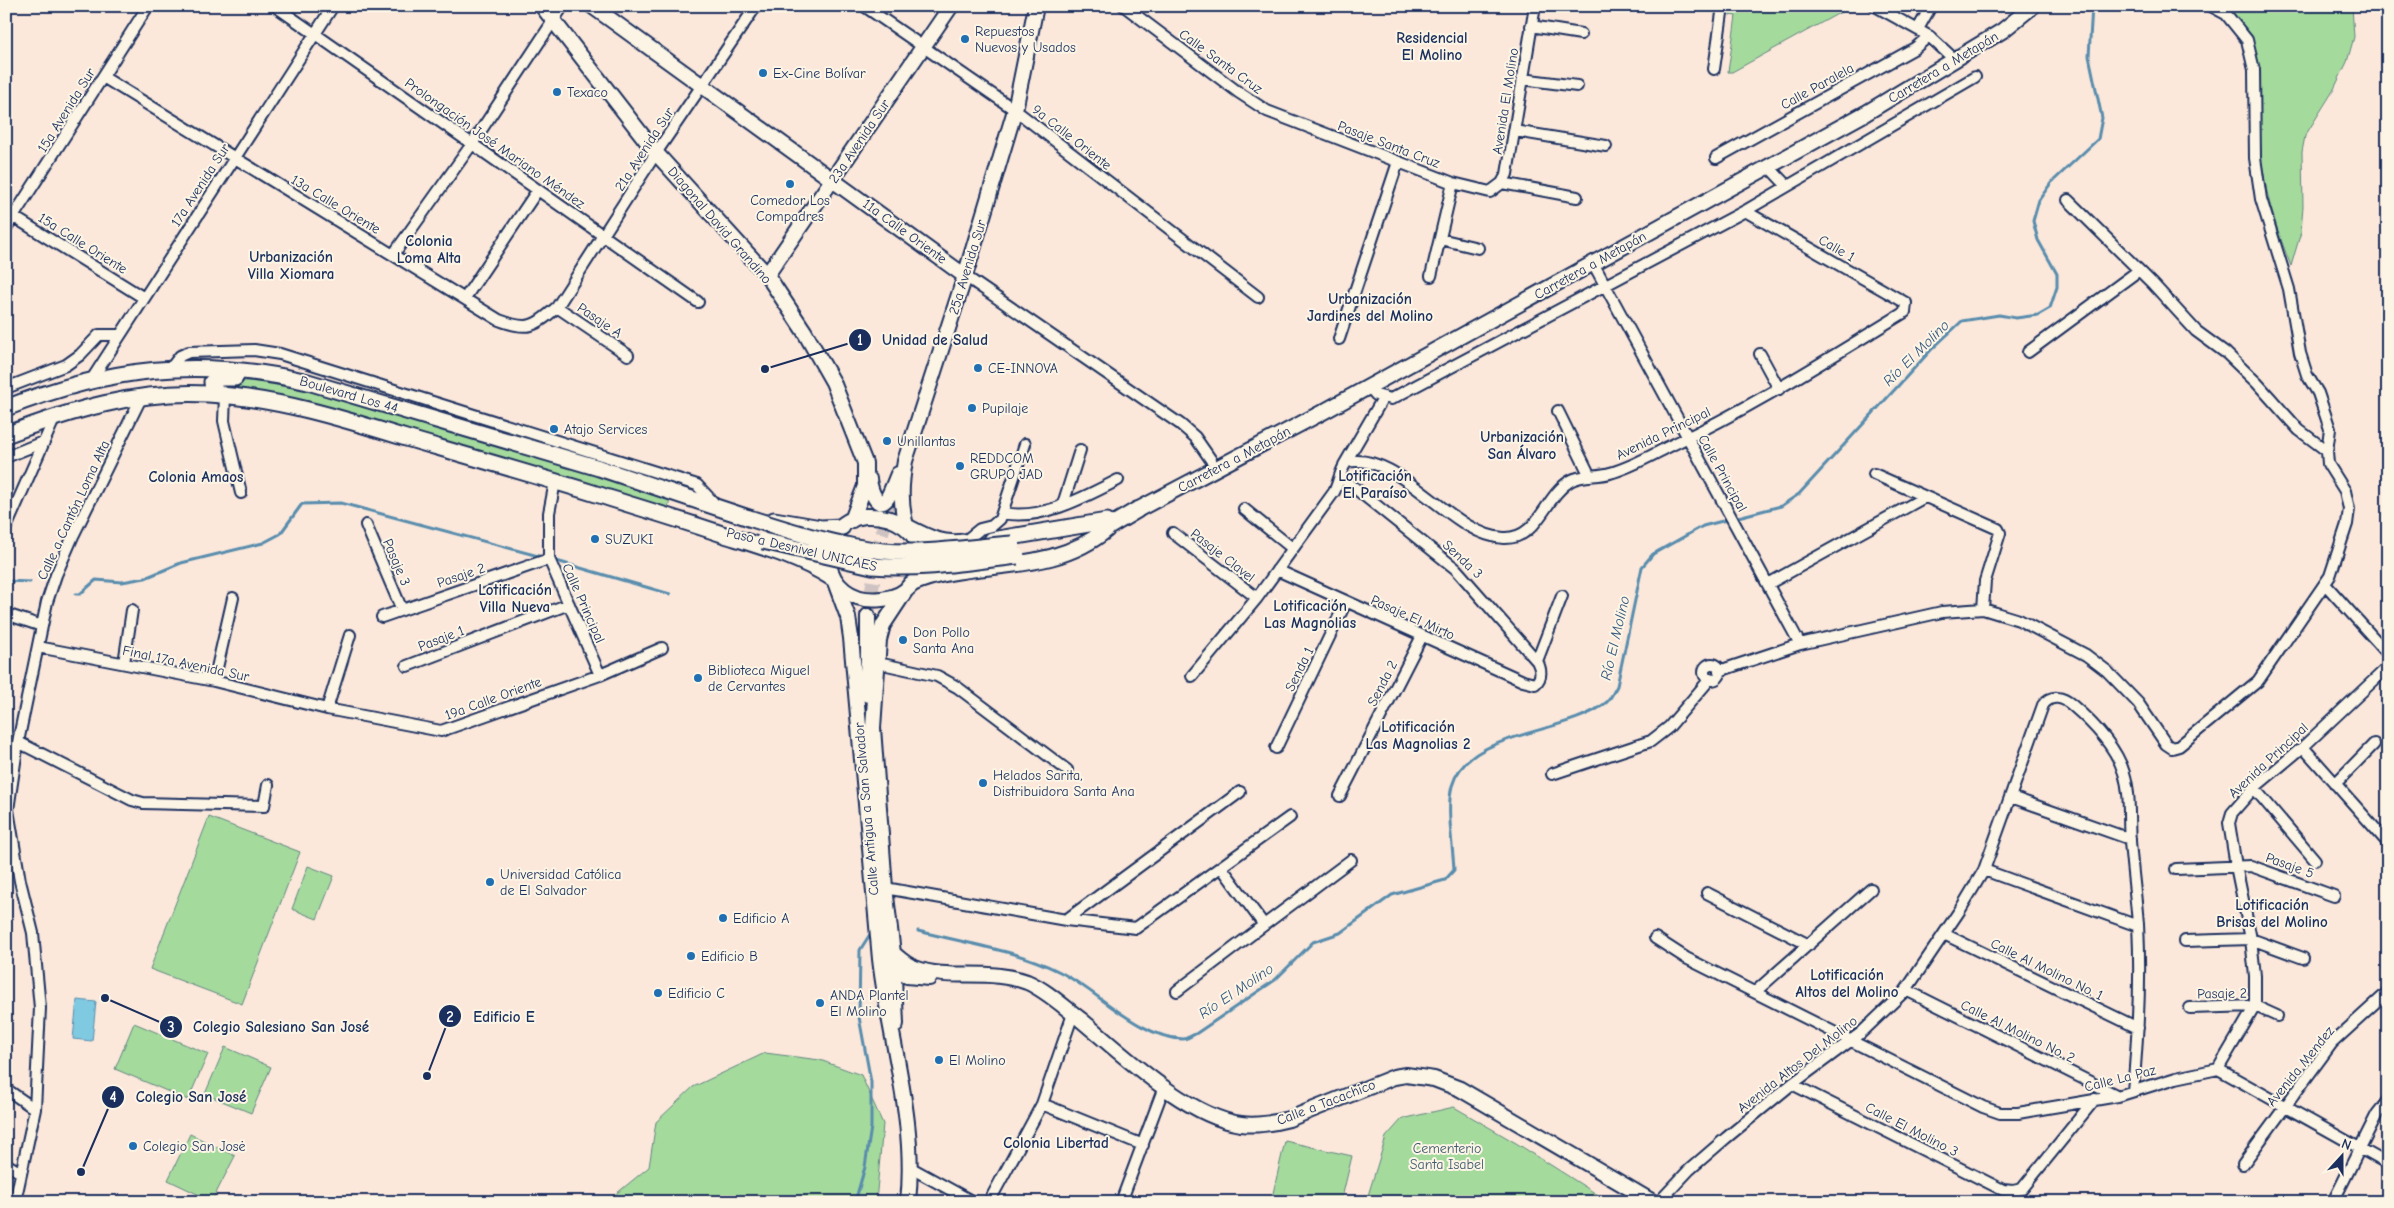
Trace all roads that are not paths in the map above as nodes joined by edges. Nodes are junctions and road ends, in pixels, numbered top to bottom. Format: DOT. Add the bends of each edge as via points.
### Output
graph roads {
  1 [pos="148,6"];
  2 [pos="275,6"];
  3 [pos="333,6"];
  4 [pos="542,6"];
  5 [pos="563,6"];
  6 [pos="592,6"];
  7 [pos="756,6"];
  8 [pos="864,6"];
  9 [pos="951,6"];
  10 [pos="1036,6"];
  11 [pos="1124,6"];
  12 [pos="1534,6"];
  13 [pos="1723,6"];
  14 [pos="1931,6"];
  15 [pos="2033,6"];
  16 [pos="2211,6"];
  17 [pos="1882,8"];
  18 [pos="553,21"];
  19 [pos="1531,26"];
  20 [pos="1918,29"];
  21 [pos="315,33"];
  22 [pos="1581,34"];
  23 [pos="1929,36"];
  24 [pos="924,46"];
  25 [pos="1954,59"];
  26 [pos="1714,69"];
  27 [pos="103,77"];
  28 [pos="1974,78"];
  29 [pos="1522,79"];
  30 [pos="702,86"];
  31 [pos="1577,86"];
  32 [pos="1015,110"];
  33 [pos="1280,117"];
  34 [pos="1515,131"];
  35 [pos="472,144"];
  36 [pos="1606,146"];
  37 [pos="656,153"];
  38 [pos="234,158"];
  39 [pos="1716,158"];
  40 [pos="1398,162"];
  41 [pos="1769,167"];
  42 [pos="834,178"];
  43 [pos="1453,183"];
  44 [pos="1502,183"];
  45 [pos="1788,186"];
  46 [pos="537,191"];
  47 [pos="1577,197"];
  48 [pos="2068,200"];
  49 [pos="1746,211"];
  50 [pos="10,214"];
  51 [pos="6,228"];
  52 [pos="604,237"];
  53 [pos="1440,240"];
  54 [pos="1478,248"];
  55 [pos="393,255"];
  56 [pos="1593,263"];
  57 [pos="2138,271"];
  58 [pos="767,275"];
  59 [pos="966,276"];
  60 [pos="1430,276"];
  61 [pos="1605,286"];
  62 [pos="1258,297"];
  63 [pos="144,298"];
  64 [pos="465,298"];
  65 [pos="698,302"];
  66 [pos="557,308"];
  67 [pos="1906,312"];
  68 [pos="120,335"];
  69 [pos="1340,339"];
  70 [pos="2028,352"];
  71 [pos="1760,354"];
  72 [pos="628,355"];
  73 [pos="198,367"];
  74 [pos="171,368"];
  75 [pos="281,376"];
  76 [pos="92,378"];
  77 [pos="1368,387"];
  78 [pos="6,388"];
  79 [pos="1778,388"];
  80 [pos="146,396"];
  81 [pos="225,396"];
  82 [pos="1383,398"];
  83 [pos="6,408"];
  84 [pos="1558,411"];
  85 [pos="55,417"];
  86 [pos="6,435"];
  87 [pos="1688,438"];
  88 [pos="43,442"];
  89 [pos="1025,444"];
  90 [pos="1080,450"];
  91 [pos="2327,451"];
  92 [pos="863,455"];
  93 [pos="906,455"];
  94 [pos="6,457"];
  95 [pos="1215,464"];
  96 [pos="1346,464"];
  97 [pos="1874,474"];
  98 [pos="1590,476"];
  99 [pos="1341,477"];
  100 [pos="1118,480"];
  101 [pos="555,482"];
  102 [pos="241,493"];
  103 [pos="685,496"];
  104 [pos="1924,497"];
  105 [pos="892,498"];
  106 [pos="713,502"];
  107 [pos="1063,504"];
  108 [pos="1244,509"];
  109 [pos="1137,510"];
  110 [pos="653,512"];
  111 [pos="1003,513"];
  112 [pos="847,523"];
  113 [pos="366,525"];
  114 [pos="1107,525"];
  115 [pos="907,527"];
  116 [pos="6,528"];
  117 [pos="1173,533"];
  118 [pos="997,539"];
  119 [pos="964,542"];
  120 [pos="1292,548"];
  121 [pos="1014,550"];
  122 [pos="549,559"];
  123 [pos="1002,567"];
  124 [pos="1276,570"];
  125 [pos="834,580"];
  126 [pos="1768,584"];
  127 [pos="2325,584"];
  128 [pos="909,586"];
  129 [pos="1562,596"];
  130 [pos="233,598"];
  131 [pos="1257,598"];
  132 [pos="1346,602"];
  133 [pos="569,604"];
  134 [pos="1983,609"];
  135 [pos="132,610"];
  136 [pos="402,610"];
  137 [pos="6,614"];
  138 [pos="868,616"];
  139 [pos="382,617"];
  140 [pos="42,626"];
  141 [pos="350,635"];
  142 [pos="1422,636"];
  143 [pos="1800,644"];
  144 [pos="38,647"];
  145 [pos="662,648"];
  146 [pos="2388,654"];
  147 [pos="1537,661"];
  148 [pos="124,663"];
  149 [pos="878,664"];
  150 [pos="407,666"];
  151 [pos="2388,667"];
  152 [pos="600,675"];
  153 [pos="1192,676"];
  154 [pos="214,681"];
  155 [pos="328,708"];
  156 [pos="873,728"];
  157 [pos="18,742"];
  158 [pos="2374,744"];
  159 [pos="2302,747"];
  160 [pos="1276,748"];
  161 [pos="1067,770"];
  162 [pos="1552,774"];
  163 [pos="2335,784"];
  164 [pos="268,785"];
  165 [pos="2254,788"];
  166 [pos="1240,792"];
  167 [pos="1340,796"];
  168 [pos="2011,797"];
  169 [pos="1290,817"];
  170 [pos="2384,832"];
  171 [pos="2130,839"];
  172 [pos="2388,843"];
  173 [pos="1351,860"];
  174 [pos="2315,860"];
  175 [pos="2236,866"];
  176 [pos="1222,868"];
  177 [pos="2176,869"];
  178 [pos="1984,870"];
  179 [pos="885,888"];
  180 [pos="1871,889"];
  181 [pos="1707,893"];
  182 [pos="2334,896"];
  183 [pos="1066,920"];
  184 [pos="1264,925"];
  185 [pos="2138,926"];
  186 [pos="1944,934"];
  187 [pos="1655,938"];
  188 [pos="2251,939"];
  189 [pos="2185,941"];
  190 [pos="1809,945"];
  191 [pos="886,956"];
  192 [pos="2302,958"];
  193 [pos="894,968"];
  194 [pos="947,972"];
  195 [pos="1906,990"];
  196 [pos="1177,991"];
  197 [pos="1755,992"];
  198 [pos="2388,992"];
  199 [pos="2255,1006"];
  200 [pos="2190,1008"];
  201 [pos="1073,1014"];
  202 [pos="2277,1016"];
  203 [pos="2138,1028"];
  204 [pos="894,1037"];
  205 [pos="1851,1040"];
  206 [pos="2218,1069"];
  207 [pos="1792,1084"];
  208 [pos="1164,1087"];
  209 [pos="6,1089"];
  210 [pos="2133,1091"];
  211 [pos="2118,1096"];
  212 [pos="2096,1099"];
  213 [pos="2388,1100"];
  214 [pos="1042,1104"];
  215 [pos="2284,1107"];
  216 [pos="35,1109"];
  217 [pos="1143,1145"];
  218 [pos="2360,1149"];
  219 [pos="6,1164"];
  220 [pos="2243,1164"];
  221 [pos="2388,1164"];
  222 [pos="912,1168"];
  223 [pos="21,1174"];
  224 [pos="15,1202"];
  225 [pos="908,1202"];
  226 [pos="973,1202"];
  227 [pos="989,1202"];
  228 [pos="1122,1202"];
  229 [pos="1653,1202"];
  230 [pos="1659,1202"];
  231 [pos="2333,1202"];
  1 -- 27 [label="street, 15a Avenida Sur"];
  2 -- 21 [label="street, Prolongación José Mariano Méndez"];
  3 -- 21 [label="street, 17a Avenida Sur"];
  4 -- 18 [label="main road, Diagonal David Grandino"];
  5 -- 18 [label="street"];
  6 -- 30 [label="main road, 11a Calle Oriente"];
  7 -- 30 [label="street, 21a Avenida Sur"];
  8 -- 24 [label="street, 9a Calle Oriente"];
  9 -- 24 [label="main road, 23a Avenida Sur"];
  10 -- 32 [label="main road, 25a Avenida Sur"];
  11 -- 33 [label="street, Calle Santa Cruz" via="1238,92"];
  12 -- 19 [label="street, Avenida El Molino"];
  13 -- 26 [label="street"];
  14 -- 20 [label="street"];
  15 -- 25 [label="main road, Carretera a Metapán" via="2002,31"];
  16 -- 91 [label="street" via="2226,14 2248,40 2254,70 2256,158 2261,199 2288,286 2300,353 2330,429"];
  17 -- 20 [label="street"];
  18 -- 35 [label="street"];
  18 -- 37 [label="main road, Diagonal David Grandino"];
  19 -- 22 [label="street"];
  19 -- 29 [label="street, Avenida El Molino"];
  20 -- 23 [label="street"];
  21 -- 35 [label="street, Prolongación José Mariano Méndez"];
  21 -- 38 [label="street, 17a Avenida Sur"];
  23 -- 25 [label="street"];
  23 -- 39 [label="street, Calle Paralela" via="1915,48"];
  24 -- 32 [label="street, 9a Calle Oriente"];
  24 -- 42 [label="main road, 23a Avenida Sur"];
  25 -- 41 [label="main road, Carretera a Metapán"];
  27 -- 38 [label="street, 13a Calle Oriente"];
  27 -- 50 [label="street, 15a Avenida Sur"];
  28 -- 45 [label="street"];
  29 -- 31 [label="street"];
  29 -- 34 [label="street, Avenida El Molino"];
  30 -- 37 [label="street, 21a Avenida Sur"];
  30 -- 42 [label="main road, 11a Calle Oriente"];
  32 -- 59 [label="main road, 25a Avenida Sur"];
  32 -- 62 [label="street, 9a Calle Oriente"];
  33 -- 40 [label="street, Pasaje Santa Cruz"];
  34 -- 36 [label="street"];
  34 -- 44 [label="street, Avenida El Molino" via="1507,174"];
  35 -- 46 [label="street, Prolongación José Mariano Méndez"];
  35 -- 55 [label="street"];
  37 -- 52 [label="street, 21a Avenida Sur"];
  37 -- 58 [label="main road, Diagonal David Grandino"];
  38 -- 55 [label="street, 13a Calle Oriente"];
  38 -- 63 [label="street, 17a Avenida Sur"];
  40 -- 43 [label="street, Pasaje Santa Cruz"];
  40 -- 69 [label="street"];
  41 -- 45 [label="street"];
  41 -- 56 [label="main road, Carretera a Metapán"];
  42 -- 58 [label="main road, 23a Avenida Sur"];
  42 -- 59 [label="main road, 11a Calle Oriente"];
  43 -- 44 [label="street, Pasaje Santa Cruz" via="1490,192"];
  43 -- 53 [label="street"];
  44 -- 47 [label="street"];
  45 -- 49 [label="street"];
  46 -- 52 [label="street, Prolongación José Mariano Méndez"];
  46 -- 64 [label="street"];
  48 -- 57 [label="street"];
  49 -- 61 [label="street"];
  49 -- 67 [label="street, Calle 1" via="1906,303"];
  50 -- 51 [label="street, 15a Avenida Sur"];
  50 -- 63 [label="street, 15a Calle Oriente"];
  52 -- 65 [label="street, Prolongación José Mariano Méndez"];
  52 -- 66 [label="street, 21a Avenida Sur"];
  53 -- 54 [label="street"];
  53 -- 60 [label="street"];
  55 -- 64 [label="street, 13a Calle Oriente"];
  56 -- 61 [label="street, Calle Principal"];
  56 -- 77 [label="main road, Carretera a Metapán"];
  57 -- 70 [label="street"];
  57 -- 91 [label="street" via="2196,331 2226,353 2257,383 2299,430"];
  58 -- 92 [label="main road, Diagonal David Grandino" via="833,382"];
  59 -- 93 [label="main road, 25a Avenida Sur"];
  59 -- 95 [label="street, 11a Calle Oriente" via="1180,424 1195,437"];
  61 -- 82 [label="street" via="1391,399"];
  61 -- 87 [label="street, Calle Principal"];
  63 -- 68 [label="street, 17a Avenida Sur"];
  64 -- 66 [label="street, 13a Calle Oriente" via="500,320 524,327 540,322"];
  66 -- 72 [label="street, Pasaje A"];
  67 -- 79 [label="street, Avenida Principal"];
  68 -- 76 [label="street, 17a Avenida Sur"];
  68 -- 78 [label="street" via="99,335 80,356 66,365"];
  71 -- 79 [label="street"];
  73 -- 74 [label="highway, Boulevard Los 44"];
  73 -- 75 [label="highway, Boulevard Los 44"];
  73 -- 80 [label="highway" via="206,376 200,385 163,388"];
  74 -- 76 [label="highway, Boulevard Los 44"];
  74 -- 106 [label="street" via="180,356 189,352 245,350 280,354 698,485"];
  75 -- 81 [label="highway" via="266,380 216,379 212,382 212,389"];
  75 -- 103 [label="highway, Boulevard Los 44" via="590,465"];
  76 -- 83 [label="highway, Boulevard Los 44"];
  77 -- 82 [label="street"];
  77 -- 95 [label="main road, Carretera a Metapán"];
  79 -- 87 [label="street, Avenida Principal"];
  80 -- 81 [label="highway, Boulevard Los 44"];
  80 -- 85 [label="highway, Boulevard Los 44"];
  80 -- 140 [label="street, Calle a Cantón Loma Alta" via="73,536 56,575"];
  81 -- 101 [label="highway, Boulevard Los 44" via="304,408"];
  81 -- 102 [label="street" via="224,421"];
  82 -- 96 [label="street"];
  84 -- 98 [label="street"];
  85 -- 86 [label="highway, Boulevard Los 44"];
  85 -- 88 [label="street"];
  87 -- 98 [label="street, Avenida Principal" via="1620,470"];
  87 -- 126 [label="street, Calle Principal"];
  88 -- 94 [label="street"];
  88 -- 116 [label="street"];
  89 -- 111 [label="street"];
  90 -- 107 [label="street"];
  91 -- 127 [label="street" via="2328,464 2345,491 2349,509 2335,565"];
  92 -- 93 [label="main road" via="871,494 878,501 888,499"];
  92 -- 112 [label="main road, Diagonal David Grandino" via="867,480"];
  93 -- 105 [label="main road"];
  93 -- 115 [label="main road, 25a Avenida Sur" via="901,505"];
  95 -- 109 [label="main road, Carretera a Metapán" via="1190,483"];
  96 -- 98 [label="street, Avenida Principal" via="1354,461 1386,468 1476,529 1501,538 1518,537 1526,532 1565,485"];
  96 -- 99 [label="street"];
  97 -- 104 [label="street"];
  99 -- 120 [label="street" via="1334,492"];
  99 -- 147 [label="street, Senda 3" via="1456,569"];
  100 -- 107 [label="street"];
  101 -- 110 [label="highway, Boulevard Los 44"];
  101 -- 122 [label="street, Calle Principal" via="549,513"];
  103 -- 106 [label="highway"];
  103 -- 121 [label="highway, Paso a Desnivel UNICAES, bridge" via="809,537 884,551"];
  104 -- 126 [label="street"];
  104 -- 134 [label="street" via="1999,531 1983,588"];
  106 -- 112 [label="highway" via="784,522 821,528"];
  107 -- 111 [label="street" via="1021,515"];
  108 -- 120 [label="street"];
  109 -- 114 [label="highway, Paso a Desnivel UNICAES"];
  110 -- 121 [label="highway, Paso a Desnivel UNICAES, bridge" via="762,541 890,568 913,568"];
  110 -- 125 [label="highway" via="795,557"];
  111 -- 119 [label="street" via="997,522 980,529"];
  112 -- 115 [label="main road" via="861,516 877,516"];
  112 -- 125 [label="main road" via="834,537 829,551 828,564"];
  113 -- 136 [label="street, Pasaje 3"];
  114 -- 118 [label="highway"];
  114 -- 121 [label="highway, Paso a Desnivel UNICAES"];
  114 -- 123 [label="highway" via="1081,546 1024,564"];
  115 -- 119 [label="highway" via="936,541"];
  115 -- 128 [label="main road" via="918,539 922,554 920,568"];
  117 -- 131 [label="street, Pasaje Clavel"];
  118 -- 119 [label="highway"];
  118 -- 123 [label="highway"];
  120 -- 124 [label="street"];
  122 -- 133 [label="street, Calle Principal"];
  122 -- 136 [label="street, Pasaje 2"];
  123 -- 128 [label="highway" via="938,576"];
  124 -- 131 [label="street"];
  124 -- 132 [label="street, Pasaje El Mirto"];
  125 -- 128 [label="main road" via="854,595 874,600 892,597"];
  125 -- 191 [label="main road, Calle Antigua a San Salvador" via="848,617 851,638"];
  126 -- 143 [label="street, Calle Principal"];
  127 -- 134 [label="street" via="2258,681 2179,746 2172,748 2138,704 2086,654 2019,620"];
  127 -- 146 [label="street"];
  128 -- 149 [label="main road, Calle Antigua a San Salvador" via="883,625"];
  129 -- 147 [label="street"];
  130 -- 154 [label="street"];
  131 -- 153 [label="street"];
  132 -- 142 [label="street, Pasaje El Mirto"];
  132 -- 160 [label="street, Senda 1"];
  133 -- 150 [label="street, Pasaje 1"];
  133 -- 152 [label="street, Calle Principal"];
  134 -- 143 [label="street" via="1942,612"];
  135 -- 148 [label="street"];
  136 -- 139 [label="street, Pasaje 2"];
  137 -- 140 [label="street"];
  138 -- 156 [label="main road" via="868,713"];
  140 -- 144 [label="street, Calle a Cantón Loma Alta"];
  141 -- 155 [label="street"];
  142 -- 147 [label="street, Pasaje El Mirto" via="1528,683 1535,684 1541,675"];
  142 -- 167 [label="street, Senda 2"];
  143 -- 162 [label="street" via="1719,671 1717,677 1710,679 1669,727 1651,741"];
  144 -- 148 [label="street, Final 17a Avenida Sur"];
  144 -- 157 [label="street, Calle a Cantón Loma Alta"];
  145 -- 152 [label="street, 19a Calle Oriente"];
  148 -- 154 [label="street, Final 17a Avenida Sur"];
  149 -- 156 [label="main road, Calle Antigua a San Salvador"];
  149 -- 161 [label="street" via="937,676 957,687"];
  151 -- 159 [label="street, Avenida Principal"];
  152 -- 155 [label="street, 19a Calle Oriente" via="442,731"];
  154 -- 155 [label="street, Final 17a Avenida Sur"];
  156 -- 179 [label="main road, Calle Antigua a San Salvador"];
  157 -- 164 [label="street" via="121,796 144,803 264,806"];
  157 -- 216 [label="street, Calle a Cantón Loma Alta" via="8,810 33,934 40,1008"];
  158 -- 163 [label="street"];
  159 -- 163 [label="street"];
  159 -- 165 [label="street, Avenida Principal"];
  163 -- 170 [label="street"];
  165 -- 174 [label="street"];
  165 -- 175 [label="street, Avenida Principal" via="2232,813 2230,823"];
  166 -- 183 [label="street"];
  168 -- 171 [label="street"];
  168 -- 171 [label="street, Avenida Altos Del Molino" via="2043,705 2054,697 2065,700 2109,743 2118,757 2128,795"];
  168 -- 178 [label="street, Avenida Altos Del Molino"];
  169 -- 176 [label="street"];
  170 -- 172 [label="street"];
  171 -- 185 [label="street"];
  173 -- 184 [label="street"];
  175 -- 177 [label="street, Pasaje 5"];
  175 -- 182 [label="street, Pasaje 5" via="2251,866"];
  175 -- 188 [label="street, Avenida Principal"];
  176 -- 183 [label="street" via="1136,928"];
  176 -- 184 [label="street"];
  178 -- 185 [label="street"];
  178 -- 186 [label="street, Avenida Altos Del Molino"];
  179 -- 183 [label="street"];
  179 -- 191 [label="main road, Calle Antigua a San Salvador"];
  180 -- 190 [label="street"];
  181 -- 190 [label="street"];
  184 -- 196 [label="street"];
  185 -- 203 [label="street"];
  186 -- 195 [label="street, Avenida Altos Del Molino"];
  186 -- 203 [label="street, Calle Al Molino No. 1"];
  187 -- 197 [label="street, Calle La Paz" via="1686,958"];
  188 -- 189 [label="street"];
  188 -- 192 [label="street"];
  188 -- 199 [label="street, Avenida Principal" via="2256,976"];
  190 -- 197 [label="street"];
  191 -- 193 [label="main road, Calle Antigua a San Salvador"];
  191 -- 194 [label="main road" via="914,968"];
  191 -- 204 [label="main road, Calle Antigua a San Salvador" via="885,1002"];
  193 -- 194 [label="main road" via="918,978"];
  193 -- 204 [label="main road, Calle Antigua a San Salvador"];
  194 -- 201 [label="main road, Calle a Tacachico" via="985,974 1028,983"];
  195 -- 205 [label="street, Avenida Altos Del Molino"];
  195 -- 211 [label="street, Calle Al Molino No. 2"];
  197 -- 205 [label="street, Calle La Paz"];
  198 -- 215 [label="street, Avenida Mendez" via="2332,1043"];
  199 -- 200 [label="street, Pasaje 2"];
  199 -- 202 [label="street"];
  199 -- 206 [label="street, Avenida Principal"];
  201 -- 208 [label="main road, Calle a Tacachico"];
  201 -- 214 [label="street"];
  203 -- 210 [label="street"];
  204 -- 222 [label="main road, Calle Antigua a San Salvador"];
  205 -- 207 [label="street, Avenida Altos Del Molino"];
  205 -- 212 [label="street, Calle La Paz" via="2000,1113 2018,1113"];
  206 -- 210 [label="street, Calle La Paz"];
  206 -- 215 [label="street"];
  207 -- 212 [label="street, Calle El Molino 3" via="2003,1190 2013,1192 2022,1188"];
  207 -- 230 [label="street, Avenida Altos Del Molino" via="1689,1170"];
  208 -- 217 [label="street"];
  208 -- 229 [label="main road, Calle a Tacachico" via="1206,1112 1228,1121 1252,1124 1290,1119 1394,1077 1434,1079 1460,1089"];
  209 -- 216 [label="street"];
  210 -- 211 [label="street, Calle La Paz"];
  211 -- 212 [label="street, Calle La Paz"];
  213 -- 218 [label="street" via="2377,1114"];
  214 -- 217 [label="street"];
  214 -- 227 [label="street"];
  215 -- 218 [label="street"];
  215 -- 220 [label="street, Avenida Mendez"];
  216 -- 223 [label="street, Calle a Cantón Loma Alta"];
  217 -- 228 [label="street"];
  218 -- 221 [label="street"];
  218 -- 231 [label="street"];
  219 -- 223 [label="street"];
  222 -- 225 [label="main road, Calle Antigua a San Salvador"];
  222 -- 226 [label="street"];
  223 -- 224 [label="street, Calle a Cantón Loma Alta"];
}
